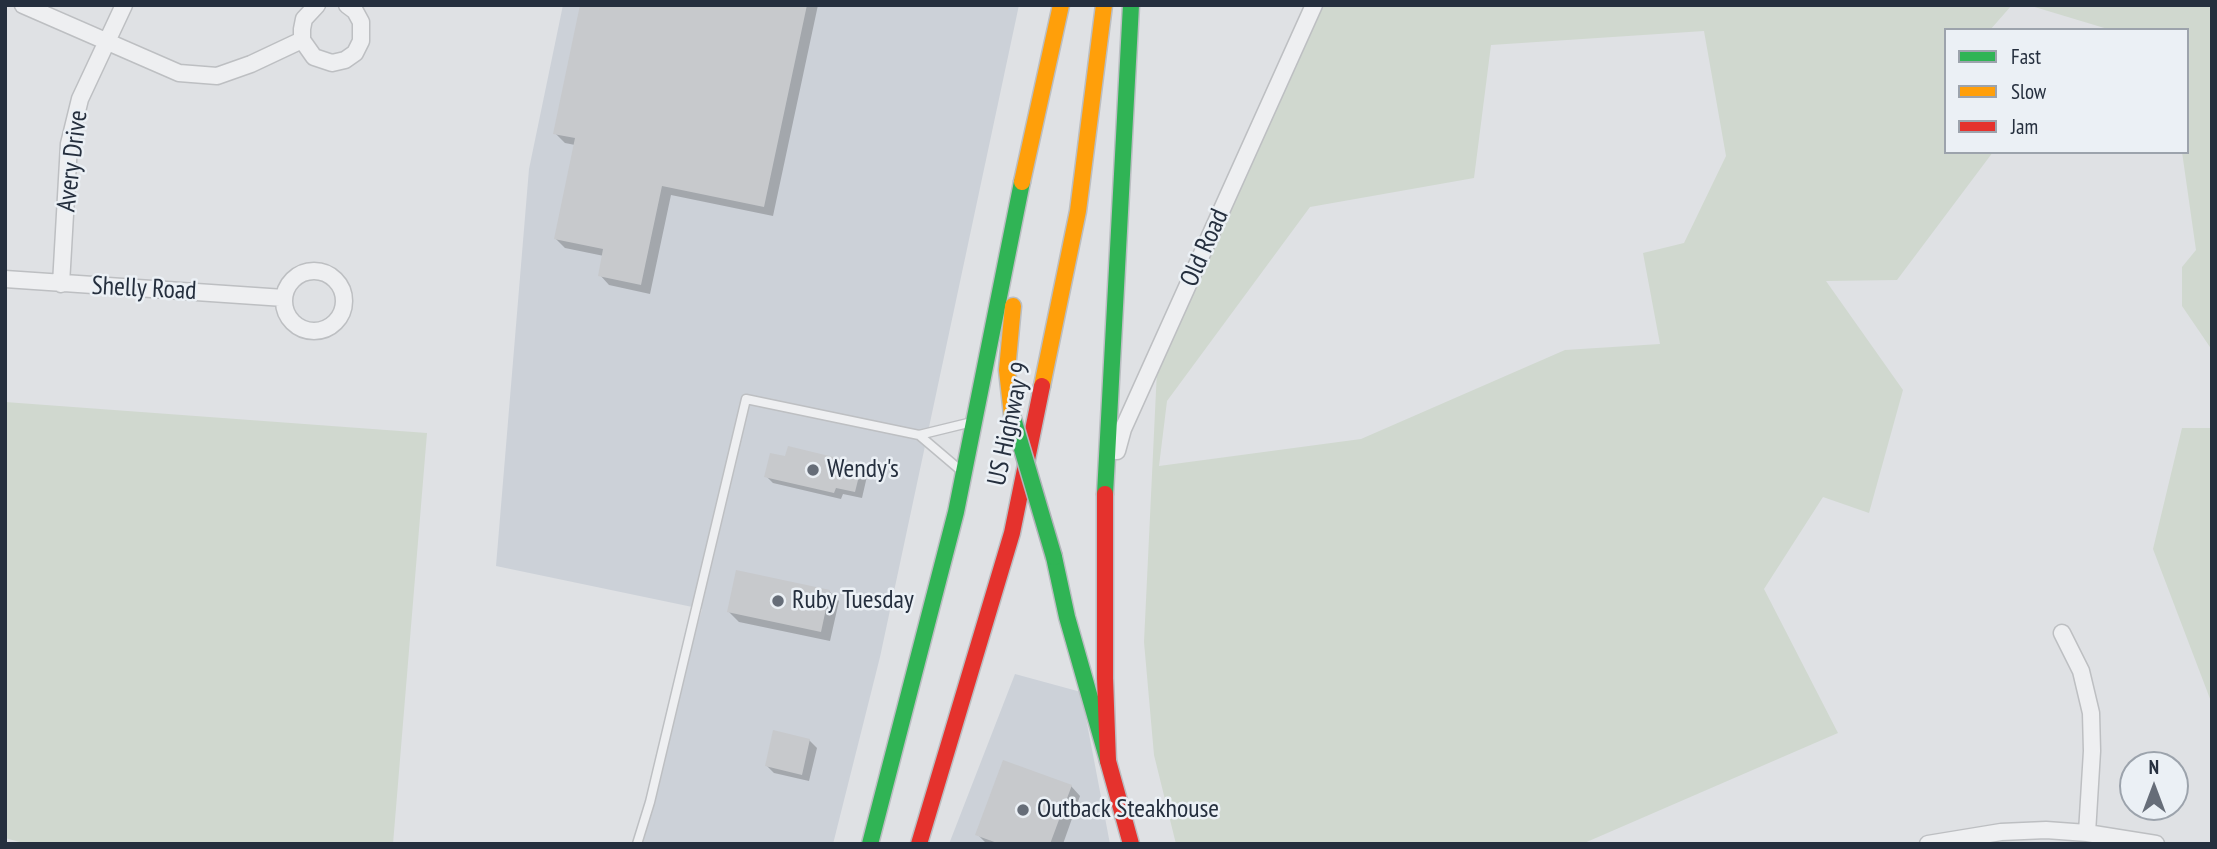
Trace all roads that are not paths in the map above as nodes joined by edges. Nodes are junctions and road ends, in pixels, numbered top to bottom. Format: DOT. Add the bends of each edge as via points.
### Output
graph roads {
  1 [pos="23,5"];
  2 [pos="124,5"];
  3 [pos="317,5"];
  4 [pos="347,5"];
  5 [pos="1061,5"];
  6 [pos="1104,5"];
  7 [pos="1131,5"];
  8 [pos="1314,5"];
  9 [pos="302,40"];
  10 [pos="107,43"];
  11 [pos="1021,184"];
  12 [pos="5,279"];
  13 [pos="61,284"];
  14 [pos="284,298"];
  15 [pos="974,422"];
  16 [pos="919,435"];
  17 [pos="964,473"];
  18 [pos="1105,494"];
  19 [pos="2062,633"];
  20 [pos="1108,761"];
  21 [pos="2087,832"];
  22 [pos="637,844"];
  23 [pos="870,844"];
  24 [pos="919,844"];
  25 [pos="1131,844"];
  26 [pos="1928,844"];
  27 [pos="2156,844"];
  1 -- 10 [label="street"];
  2 -- 10 [label="street, Avery Drive"];
  3 -- 9 [label="street" via="304,19"];
  4 -- 9 [label="street" via="355,11 363,32 355,52 345,60 332,63 314,57"];
  5 -- 11 [label="main road, US Highway 9"];
  6 -- 24 [label="main road, US Highway 9" via="1079,211 1013,533"];
  7 -- 18 [label="main road"];
  8 -- 18 [label="street, Old Road" via="1123,429"];
  9 -- 10 [label="street" via="218,76 179,73"];
  10 -- 13 [label="street, Avery Drive" via="80,99 69,144"];
  11 -- 15 [label="main road, US Highway 9"];
  11 -- 20 [label="main road, bridge" via="1007,370 1013,415"];
  12 -- 13 [label="street, Shelly Road"];
  13 -- 14 [label="street, Shelly Road"];
  15 -- 16 [label="lane"];
  15 -- 17 [label="main road, US Highway 9"];
  16 -- 17 [label="lane"];
  16 -- 22 [label="lane" via="746,398"];
  17 -- 23 [label="main road, US Highway 9"];
  18 -- 20 [label="main road"];
  19 -- 21 [label="street" via="2081,671 2091,713"];
  20 -- 25 [label="main road"];
  21 -- 26 [label="street" via="2001,832"];
  21 -- 27 [label="street"];
}
